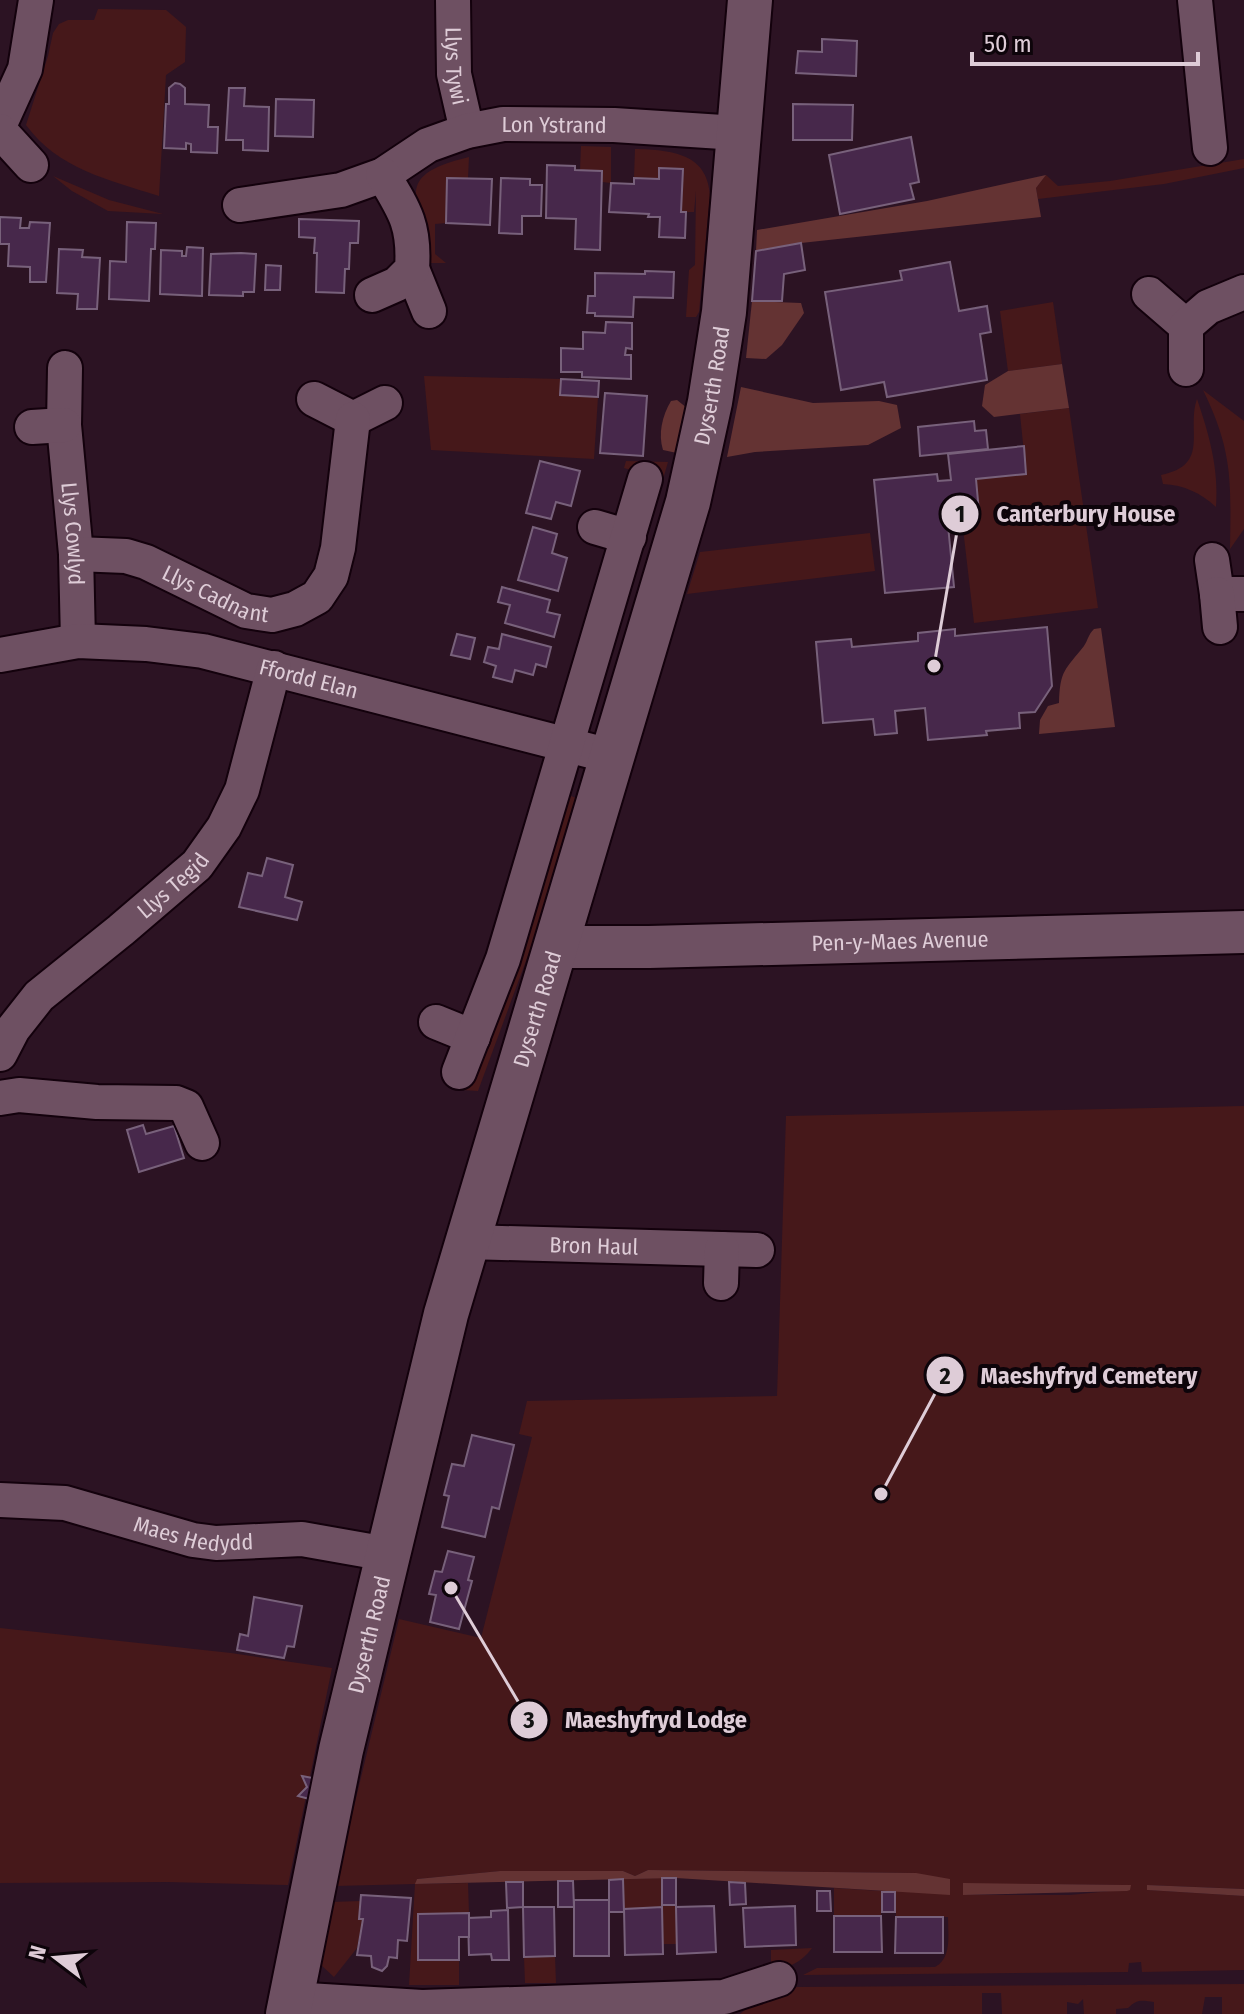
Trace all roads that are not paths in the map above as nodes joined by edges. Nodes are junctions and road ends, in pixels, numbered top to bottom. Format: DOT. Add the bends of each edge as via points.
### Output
graph roads {
  1 [pos="36,0"];
  2 [pos="453,0"];
  3 [pos="750,0"];
  4 [pos="1195,0"];
  5 [pos="0,124"];
  6 [pos="0,131"];
  7 [pos="467,131"];
  8 [pos="738,133"];
  9 [pos="1210,148"];
  10 [pos="31,165"];
  11 [pos="383,175"];
  12 [pos="240,205"];
  13 [pos="412,269"];
  14 [pos="1244,292"];
  15 [pos="1149,294"];
  16 [pos="372,295"];
  17 [pos="429,311"];
  18 [pos="1186,326"];
  19 [pos="65,368"];
  20 [pos="1186,369"];
  21 [pos="314,399"];
  22 [pos="385,403"];
  23 [pos="353,419"];
  24 [pos="645,479"];
  25 [pos="595,527"];
  26 [pos="629,537"];
  27 [pos="76,554"];
  28 [pos="1212,560"];
  29 [pos="1230,594"];
  30 [pos="1220,627"];
  31 [pos="78,641"];
  32 [pos="0,655"];
  33 [pos="274,668"];
  34 [pos="568,745"];
  35 [pos="614,757"];
  36 [pos="1244,932"];
  37 [pos="556,947"];
  38 [pos="436,1022"];
  39 [pos="473,1037"];
  40 [pos="0,1054"];
  41 [pos="459,1072"];
  42 [pos="0,1098"];
  43 [pos="202,1143"];
  44 [pos="468,1242"];
  45 [pos="722,1249"];
  46 [pos="757,1250"];
  47 [pos="721,1283"];
  48 [pos="0,1500"];
  49 [pos="387,1554"];
  50 [pos="779,1979"];
  51 [pos="290,2006"];
  52 [pos="566,2008"];
  1 -- 5 [label="street" via="25,69"];
  2 -- 7 [label="street, Llys Tywi" via="454,74"];
  3 -- 8 [label="main road, Dyserth Road"];
  4 -- 9 [label="street"];
  6 -- 10 [label="street"];
  7 -- 8 [label="street, Lon Ystrand" via="503,124"];
  7 -- 11 [label="street, Lon Ystrand" via="428,145"];
  8 -- 35 [label="main road, Dyserth Road" via="724,312 710,402 688,502"];
  11 -- 12 [label="street, Lon Ystrand" via="341,190"];
  11 -- 13 [label="street" via="406,213 414,242"];
  13 -- 16 [label="street" via="397,284"];
  13 -- 17 [label="street"];
  14 -- 18 [label="street" via="1208,307"];
  15 -- 18 [label="street"];
  18 -- 20 [label="street"];
  19 -- 27 [label="street, Llys Cowlyd" via="48,426"];
  21 -- 23 [label="street"];
  22 -- 23 [label="street"];
  23 -- 27 [label="street, Llys Cadnant" via="331,576 317,597 295,609 272,615 246,611 136,559"];
  24 -- 26 [label="street"];
  25 -- 26 [label="street"];
  26 -- 34 [label="street"];
  27 -- 31 [label="street, Llys Cowlyd"];
  28 -- 29 [label="street"];
  29 -- 30 [label="street"];
  31 -- 32 [label="street, Ffordd Elan"];
  31 -- 33 [label="street, Ffordd Elan" via="203,651"];
  33 -- 34 [label="street, Ffordd Elan"];
  33 -- 40 [label="street, Llys Tegid" via="242,790 224,827 197,865 111,939 28,984"];
  34 -- 35 [label="street, Ffordd Elan"];
  34 -- 39 [label="street" via="503,959"];
  35 -- 37 [label="main road, Dyserth Road"];
  36 -- 37 [label="street, Pen-y-Maes Avenue"];
  37 -- 44 [label="main road, Dyserth Road"];
  38 -- 39 [label="street"];
  39 -- 41 [label="street"];
  42 -- 43 [label="street" via="176,1103 186,1107"];
  44 -- 45 [label="street, Bron Haul"];
  44 -- 49 [label="main road, Dyserth Road"];
  45 -- 46 [label="street, Bron Haul"];
  45 -- 47 [label="street"];
  48 -- 49 [label="street, Maes Hedydd" via="65,1503 193,1540 302,1539"];
  49 -- 51 [label="main road, Dyserth Road"];
  50 -- 52 [label="street" via="724,1997"];
  51 -- 52 [label="street"];
}
